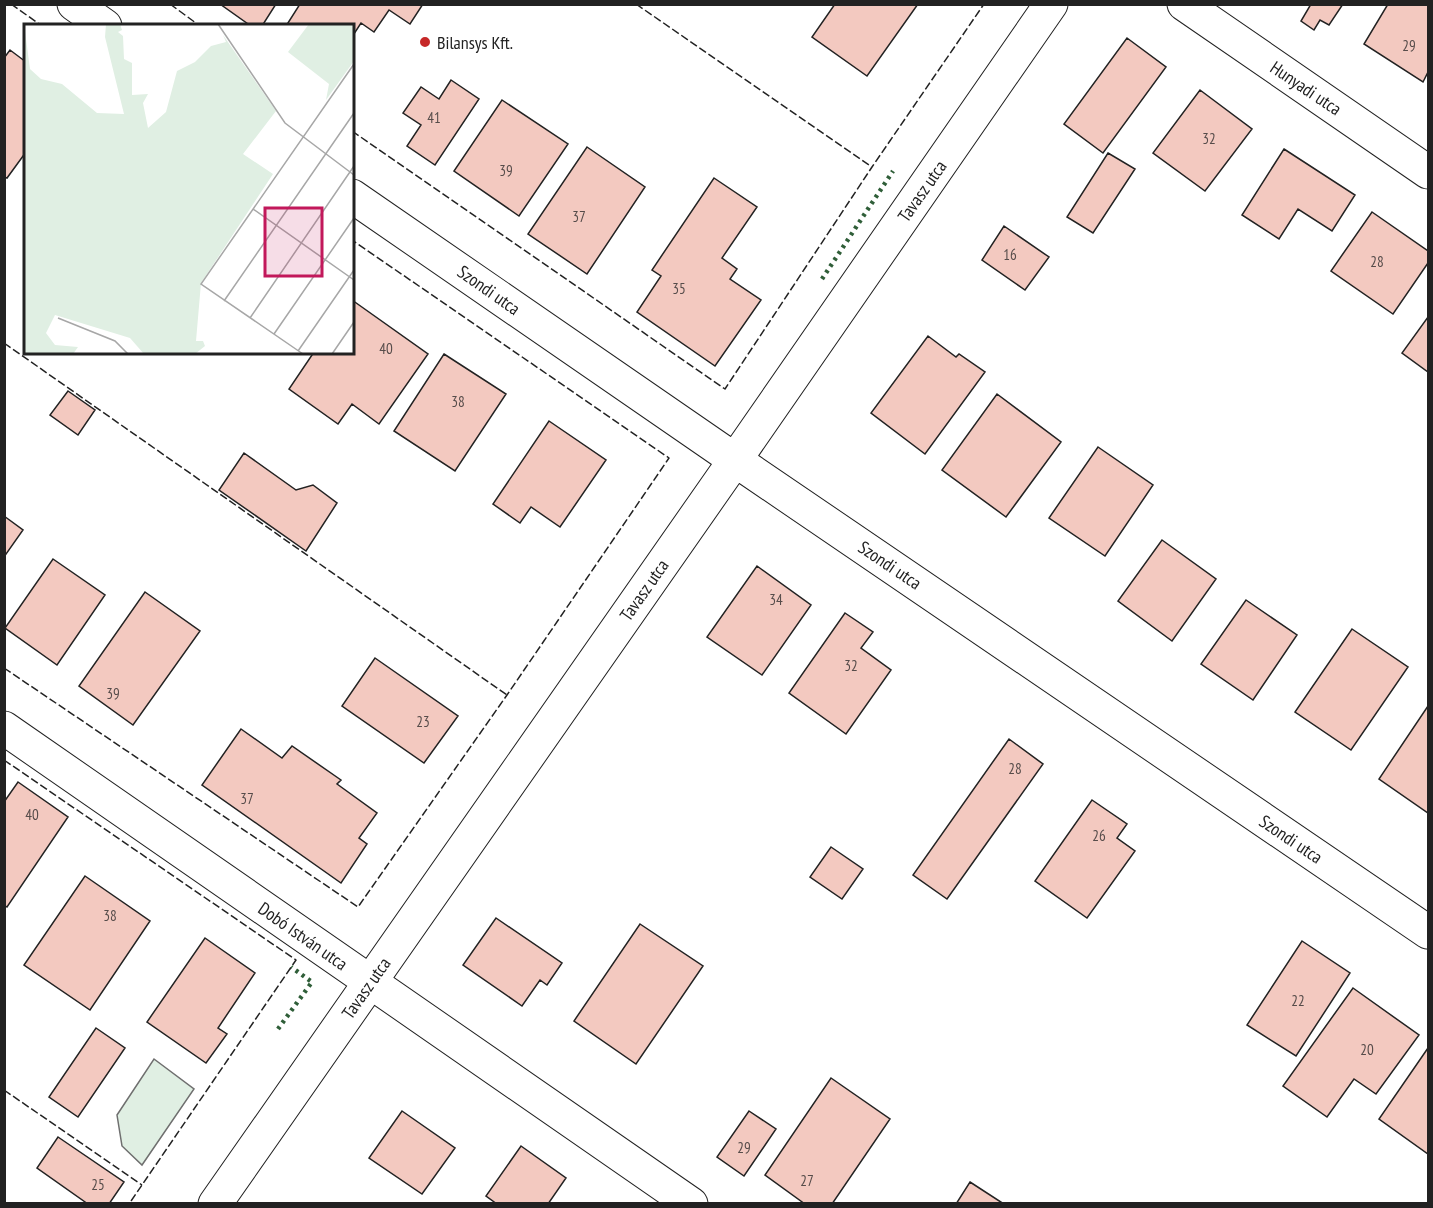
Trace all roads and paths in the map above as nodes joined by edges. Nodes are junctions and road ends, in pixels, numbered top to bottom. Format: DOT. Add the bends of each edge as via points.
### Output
graph roads {
  1 [pos="75,4"];
  2 [pos="1051,4"];
  3 [pos="1184,4"];
  4 [pos="102,24"];
  5 [pos="1428,172"];
  6 [pos="354,197"];
  7 [pos="735,460"];
  8 [pos="4,728"];
  9 [pos="1428,932"];
  10 [pos="369,983"];
  11 [pos="215,1203"];
  12 [pos="691,1203"];
  1 -- 4 [label="street"];
  2 -- 7 [label="street, Tavasz utca"];
  3 -- 5 [label="street, Hunyadi utca"];
  6 -- 7 [label="street, Szondi utca"];
  7 -- 9 [label="street, Szondi utca"];
  7 -- 10 [label="street, Tavasz utca"];
  8 -- 10 [label="street, Dobó István utca"];
  10 -- 11 [label="street, Tavasz utca"];
  10 -- 12 [label="street, Dobó István utca"];
}
